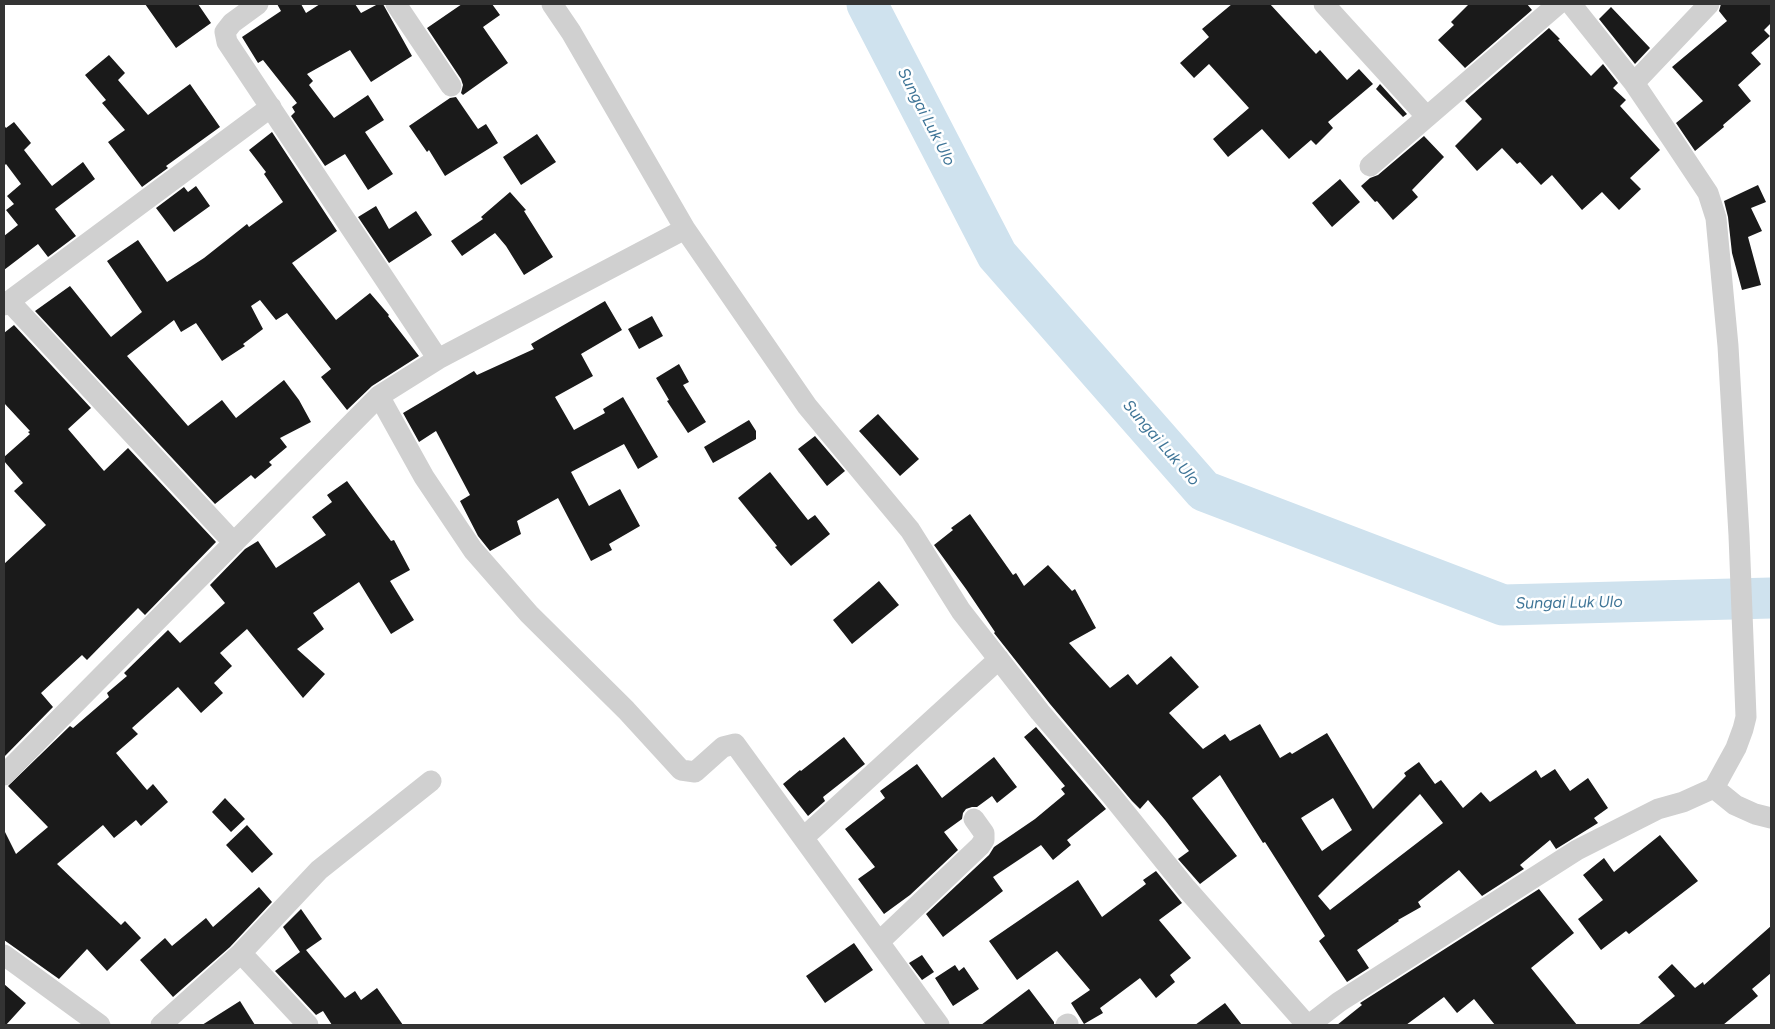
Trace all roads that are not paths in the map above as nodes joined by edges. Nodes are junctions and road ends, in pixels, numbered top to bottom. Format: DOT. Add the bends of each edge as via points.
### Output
graph roads {
  1 [pos="258,4"];
  2 [pos="396,4"];
  3 [pos="552,4"];
  4 [pos="1324,4"];
  5 [pos="1558,4"];
  6 [pos="1571,4"];
  7 [pos="1709,4"];
  8 [pos="1634,83"];
  9 [pos="451,86"];
  10 [pos="271,107"];
  11 [pos="1427,116"];
  12 [pos="1370,166"];
  13 [pos="685,229"];
  14 [pos="6,303"];
  15 [pos="438,359"];
  16 [pos="379,396"];
  17 [pos="234,543"];
  18 [pos="999,659"];
  19 [pos="4,775"];
  20 [pos="431,782"];
  21 [pos="1714,788"];
  22 [pos="1771,818"];
  23 [pos="974,819"];
  24 [pos="803,838"];
  25 [pos="879,942"];
  26 [pos="241,953"];
  27 [pos="4,956"];
  28 [pos="100,1025"];
  29 [pos="161,1025"];
  30 [pos="308,1025"];
  31 [pos="939,1025"];
  32 [pos="1308,1025"];
  1 -- 10 [label="street" via="225,32 227,42"];
  2 -- 9 [label="street"];
  3 -- 13 [label="street"];
  4 -- 11 [label="street"];
  5 -- 11 [label="street"];
  6 -- 8 [label="street"];
  7 -- 8 [label="street"];
  8 -- 21 [label="street" via="1708,193 1716,218 1728,346 1746,717 1736,748"];
  10 -- 14 [label="street"];
  10 -- 15 [label="street"];
  11 -- 12 [label="street"];
  13 -- 15 [label="street"];
  13 -- 18 [label="street" via="807,406 910,530 961,611"];
  14 -- 17 [label="street"];
  15 -- 16 [label="street"];
  16 -- 17 [label="street"];
  16 -- 24 [label="street" via="424,477 473,550 529,614 681,770 695,772 723,747 735,744"];
  17 -- 19 [label="street"];
  18 -- 24 [label="street"];
  18 -- 32 [label="street" via="1186,888"];
  20 -- 26 [label="street" via="319,870"];
  21 -- 22 [label="street" via="1735,805"];
  21 -- 32 [label="street" via="1658,809 1577,850"];
  23 -- 25 [label="street" via="984,833 980,846"];
  24 -- 25 [label="street"];
  25 -- 31 [label="street"];
  26 -- 29 [label="street"];
  26 -- 30 [label="street"];
  27 -- 28 [label="street"];
}
